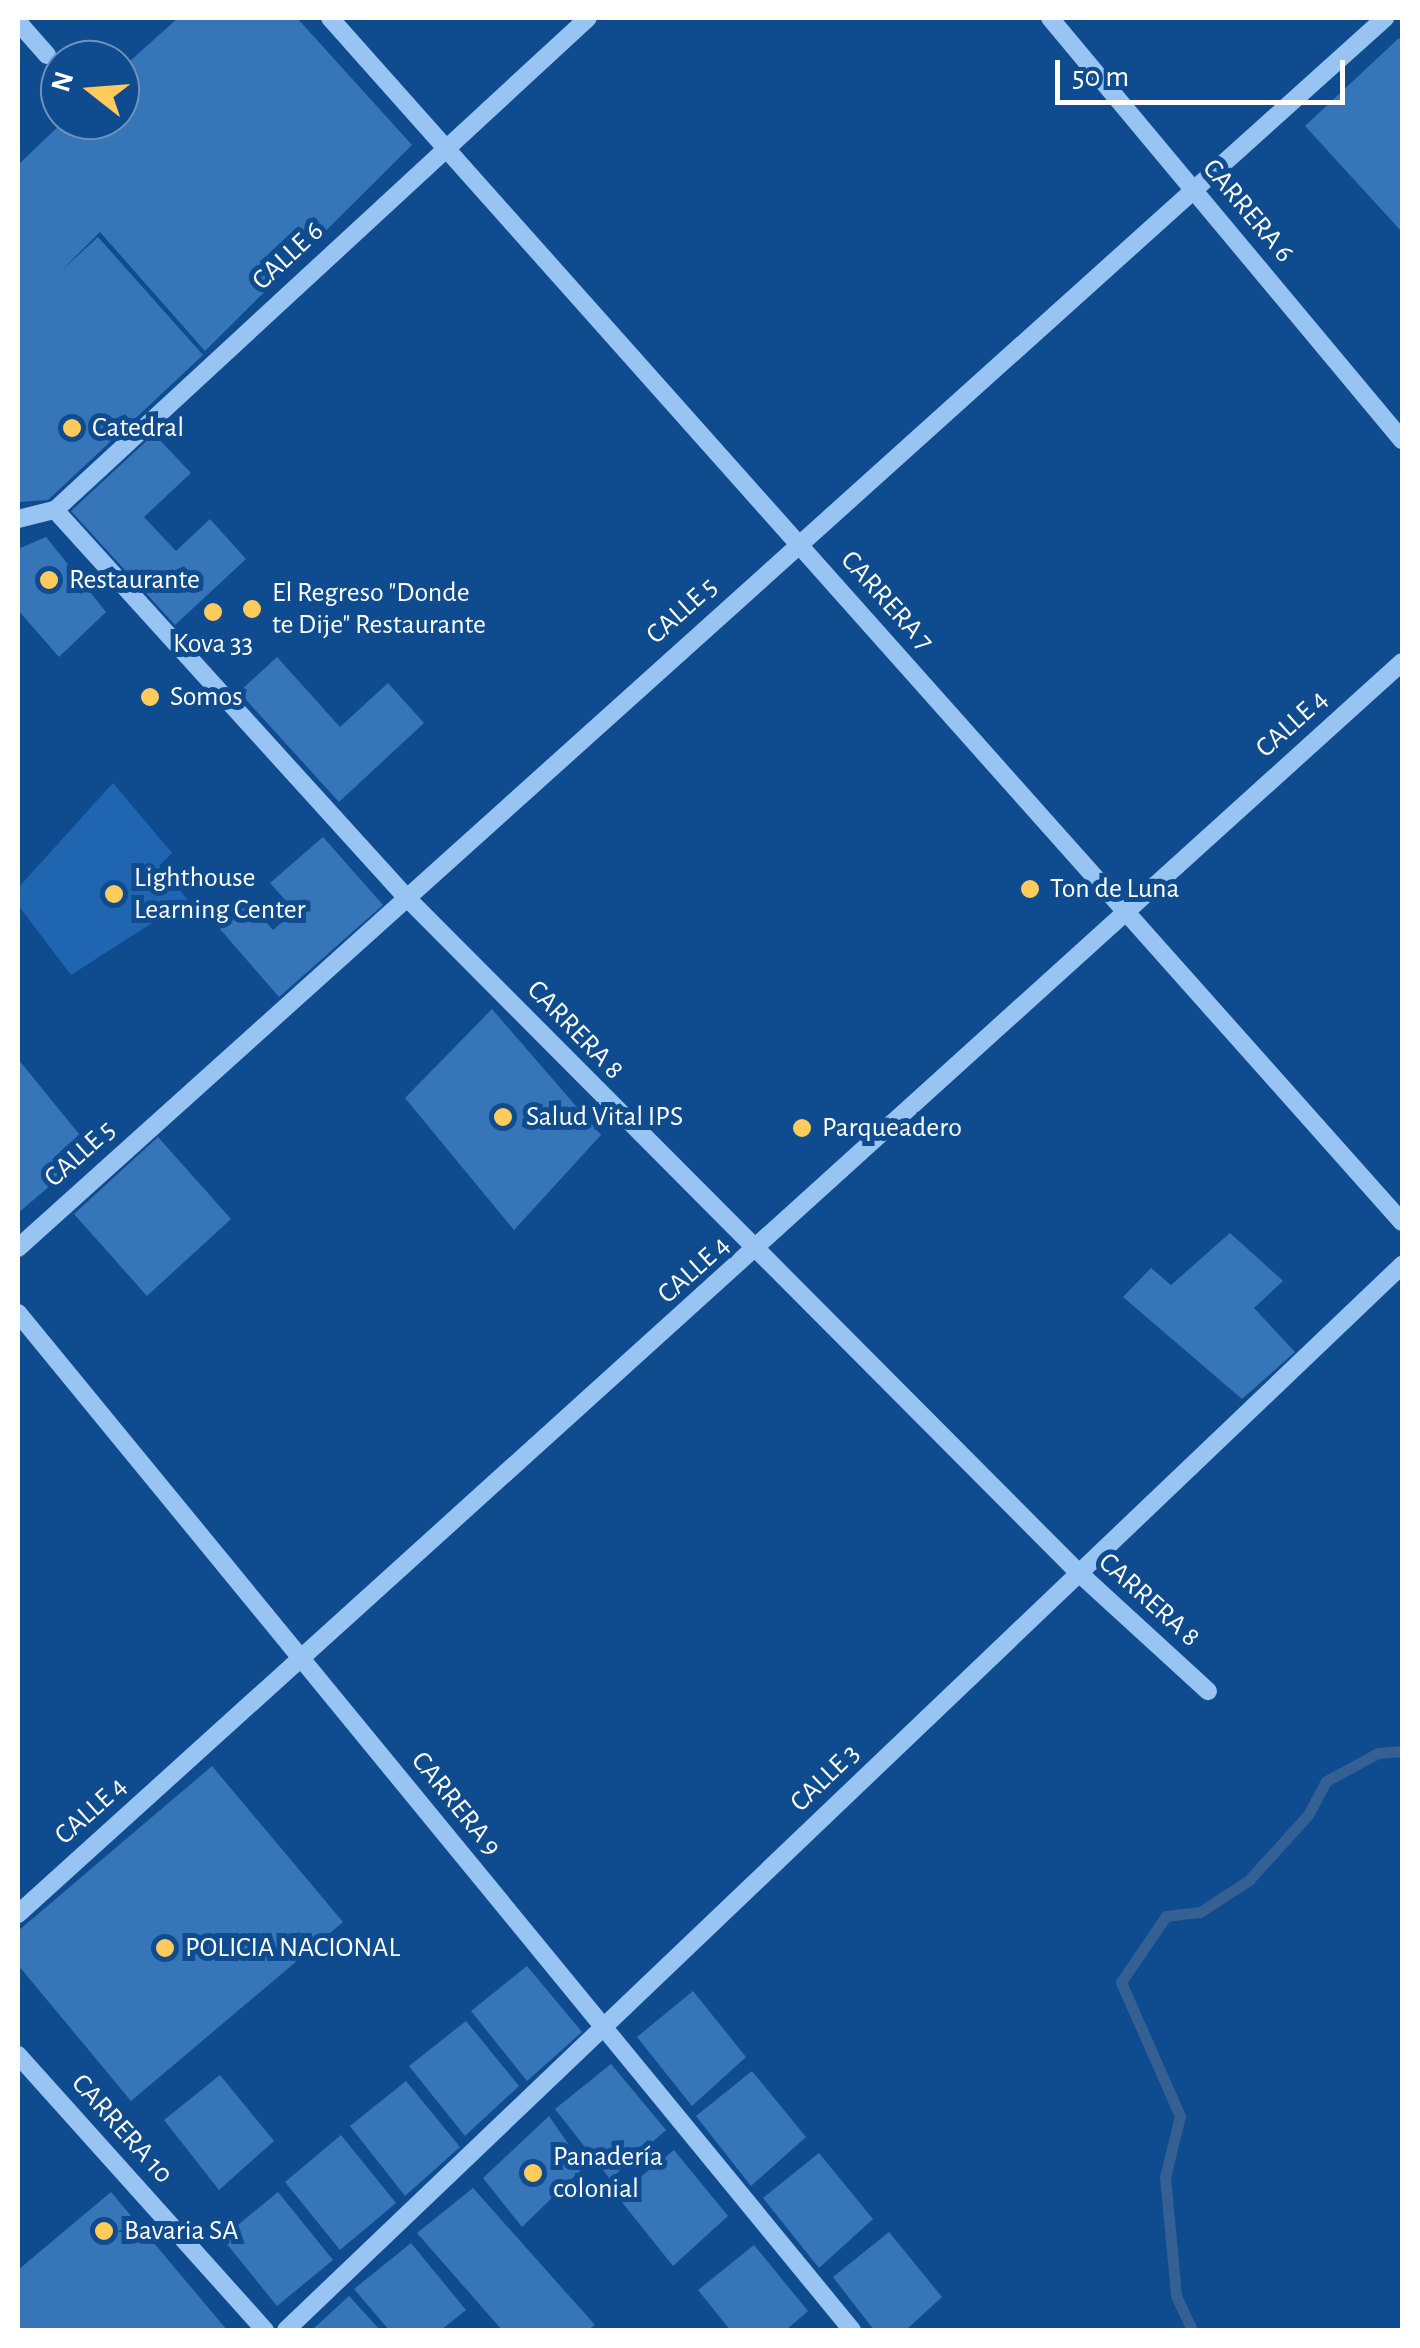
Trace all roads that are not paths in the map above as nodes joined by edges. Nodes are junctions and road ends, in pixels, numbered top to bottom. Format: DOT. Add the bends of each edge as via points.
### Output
graph roads {
  1 [pos="330,18"];
  2 [pos="588,18"];
  3 [pos="1050,18"];
  4 [pos="1385,18"];
  5 [pos="18,22"];
  6 [pos="40,47"];
  7 [pos="446,148"];
  8 [pos="1194,190"];
  9 [pos="1402,440"];
  10 [pos="55,510"];
  11 [pos="18,519"];
  12 [pos="798,543"];
  13 [pos="1402,662"];
  14 [pos="406,897"];
  15 [pos="1125,910"];
  16 [pos="1402,1222"];
  17 [pos="18,1248"];
  18 [pos="754,1252"];
  19 [pos="1402,1265"];
  20 [pos="18,1313"];
  21 [pos="1078,1574"];
  22 [pos="302,1659"];
  23 [pos="1208,1691"];
  24 [pos="18,1914"];
  25 [pos="604,2027"];
  26 [pos="18,2054"];
  27 [pos="265,2330"];
  28 [pos="286,2330"];
  29 [pos="852,2330"];
  1 -- 7 [label="street, CARRERA 7"];
  2 -- 7 [label="street, CALLE 6"];
  3 -- 8 [label="street, CARRERA 6"];
  4 -- 8 [label="street, CALLE 5"];
  5 -- 6 [label="street"];
  7 -- 10 [label="street, CALLE 6"];
  7 -- 12 [label="street, CARRERA 7"];
  8 -- 9 [label="street, CARRERA 6"];
  8 -- 12 [label="street, CALLE 5"];
  10 -- 11 [label="street, CALLE 6"];
  10 -- 14 [label="street, CARRERA 8"];
  12 -- 14 [label="street, CALLE 5"];
  12 -- 15 [label="street, CARRERA 7"];
  13 -- 15 [label="street, CALLE 4"];
  14 -- 17 [label="street, CALLE 5"];
  14 -- 18 [label="street, CARRERA 8"];
  15 -- 16 [label="street, CARRERA 7"];
  15 -- 18 [label="street, CALLE 4"];
  18 -- 21 [label="street, CARRERA 8"];
  18 -- 22 [label="street, CALLE 4"];
  19 -- 21 [label="street, CALLE 3"];
  20 -- 22 [label="street, CARRERA 9"];
  21 -- 23 [label="street, CARRERA 8"];
  21 -- 25 [label="street, CALLE 3"];
  22 -- 24 [label="street, CALLE 4"];
  22 -- 25 [label="street, CARRERA 9"];
  25 -- 28 [label="street, CALLE 3"];
  25 -- 29 [label="street, CARRERA 9"];
  26 -- 27 [label="street, CARRERA 10"];
}
